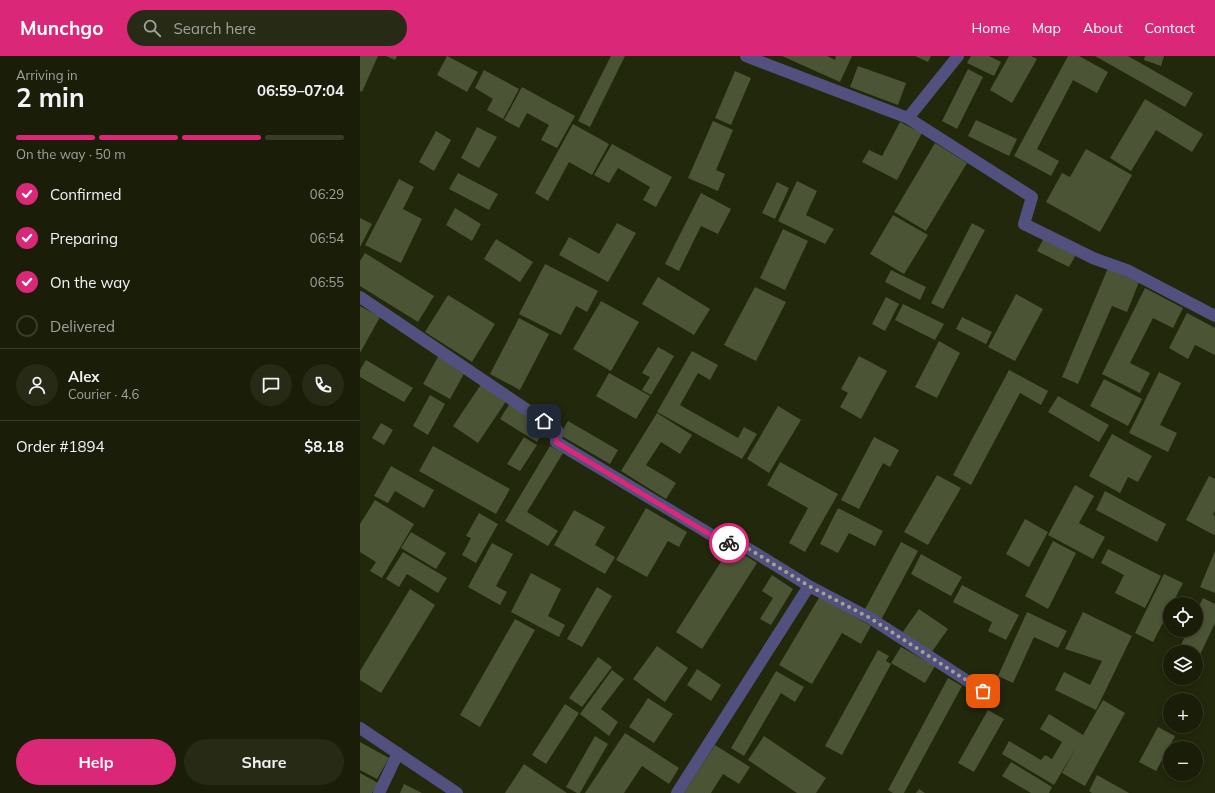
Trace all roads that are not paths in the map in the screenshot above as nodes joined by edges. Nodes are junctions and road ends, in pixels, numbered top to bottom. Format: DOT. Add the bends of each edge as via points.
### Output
graph roads {
  1 [pos="746,56"];
  2 [pos="958,56"];
  3 [pos="908,118"];
  4 [pos="360,297"];
  5 [pos="1215,316"];
  6 [pos="809,586"];
  7 [pos="983,691"];
  8 [pos="360,728"];
  9 [pos="398,753"];
  10 [pos="379,793"];
  11 [pos="457,793"];
  12 [pos="677,793"];
  1 -- 3 [label="street"];
  2 -- 3 [label="street"];
  3 -- 5 [label="street" via="1032,196 1024,224 1093,258 1129,272"];
  4 -- 6 [label="street" via="557,430 556,442 724,543 744,546"];
  6 -- 7 [label="street" via="870,618"];
  6 -- 12 [label="street"];
  8 -- 9 [label="street"];
  9 -- 10 [label="street"];
  9 -- 11 [label="street"];
}
